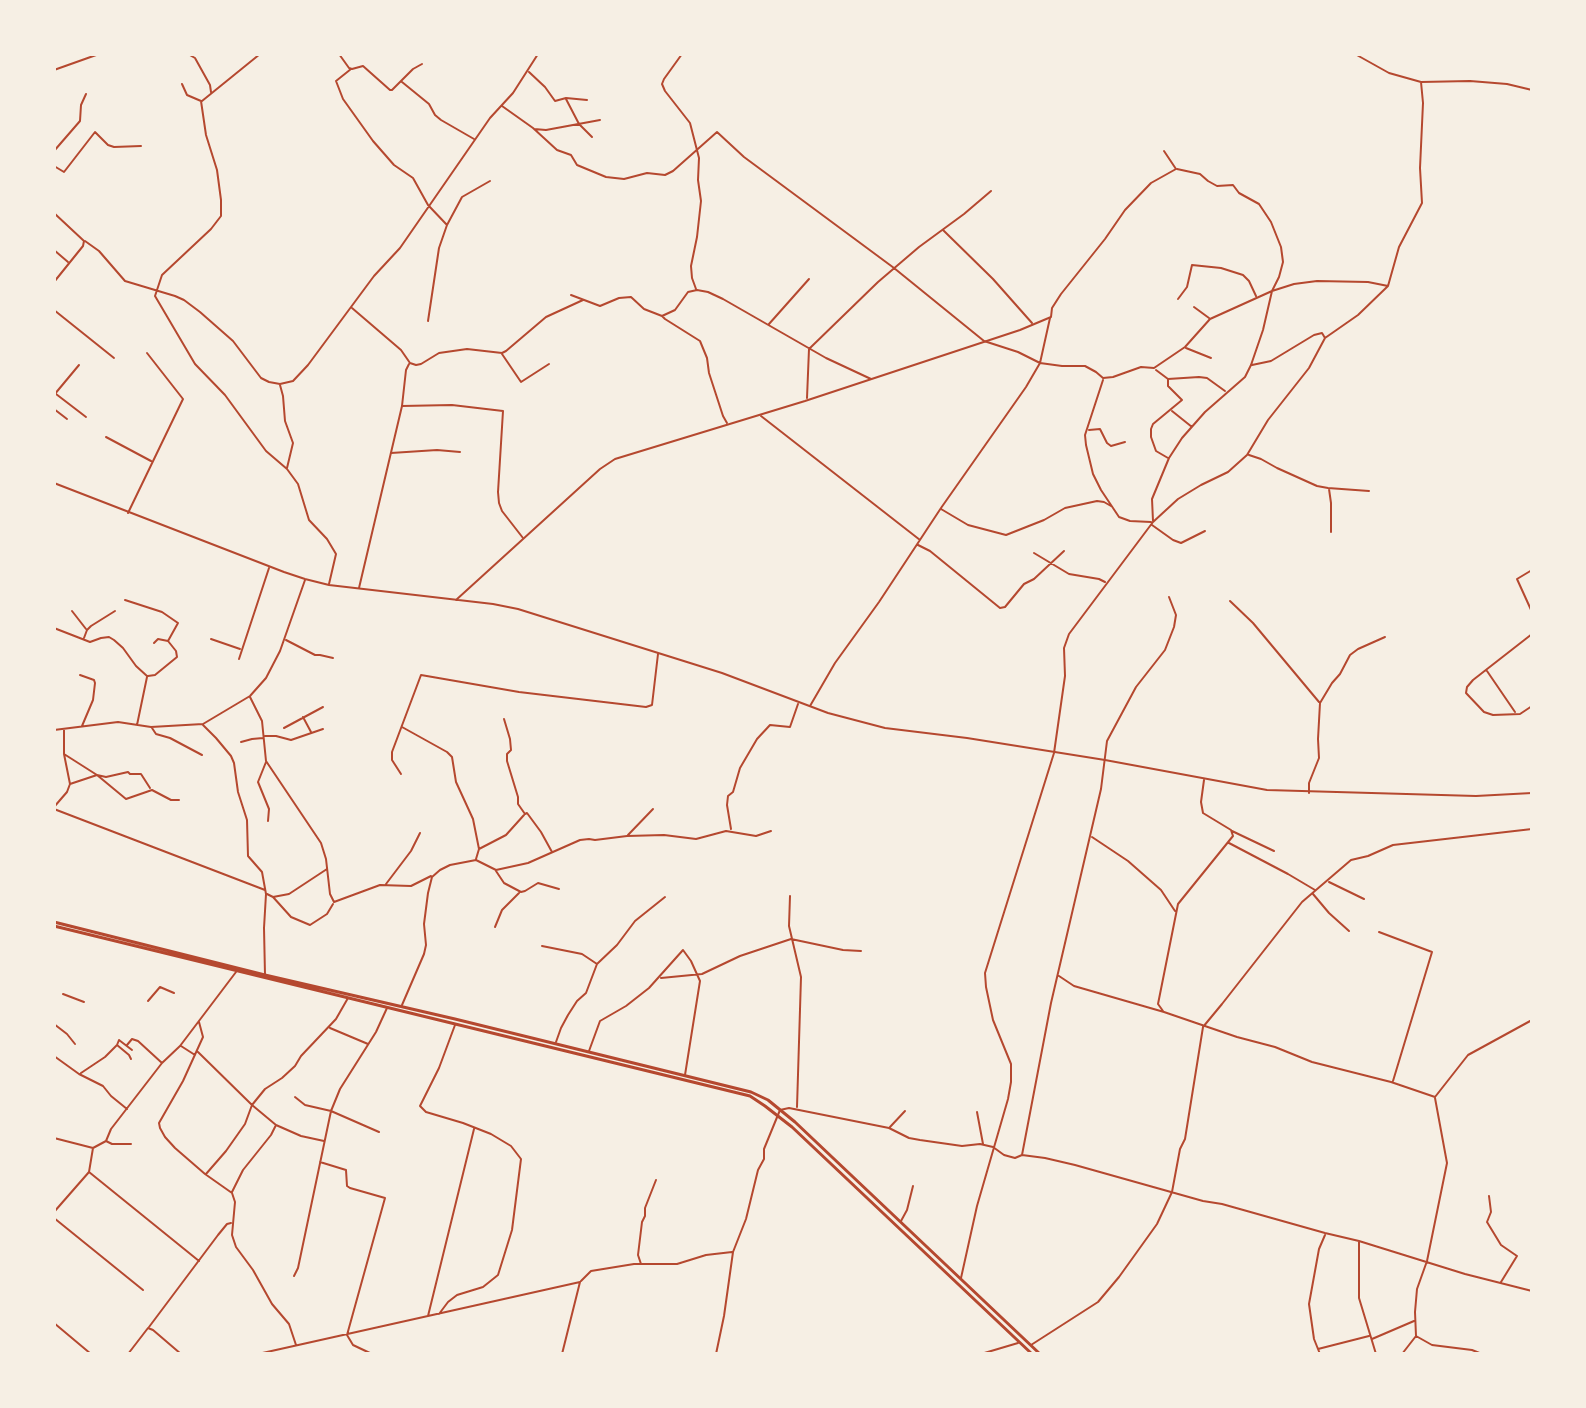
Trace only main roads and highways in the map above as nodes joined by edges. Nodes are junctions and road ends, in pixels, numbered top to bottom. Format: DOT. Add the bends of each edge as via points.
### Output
graph roads {
  1 [pos="54,924"];
  2 [pos="815,1142"];
  3 [pos="811,1147"];
  4 [pos="1032,1354"];
  5 [pos="1040,1354"];
  1 -- 2 [label="main road" via="751,1092"];
  1 -- 3 [label="main road" via="750,1096"];
  2 -- 3 [label="main road"];
  2 -- 5 [label="main road"];
  3 -- 4 [label="main road"];
}
